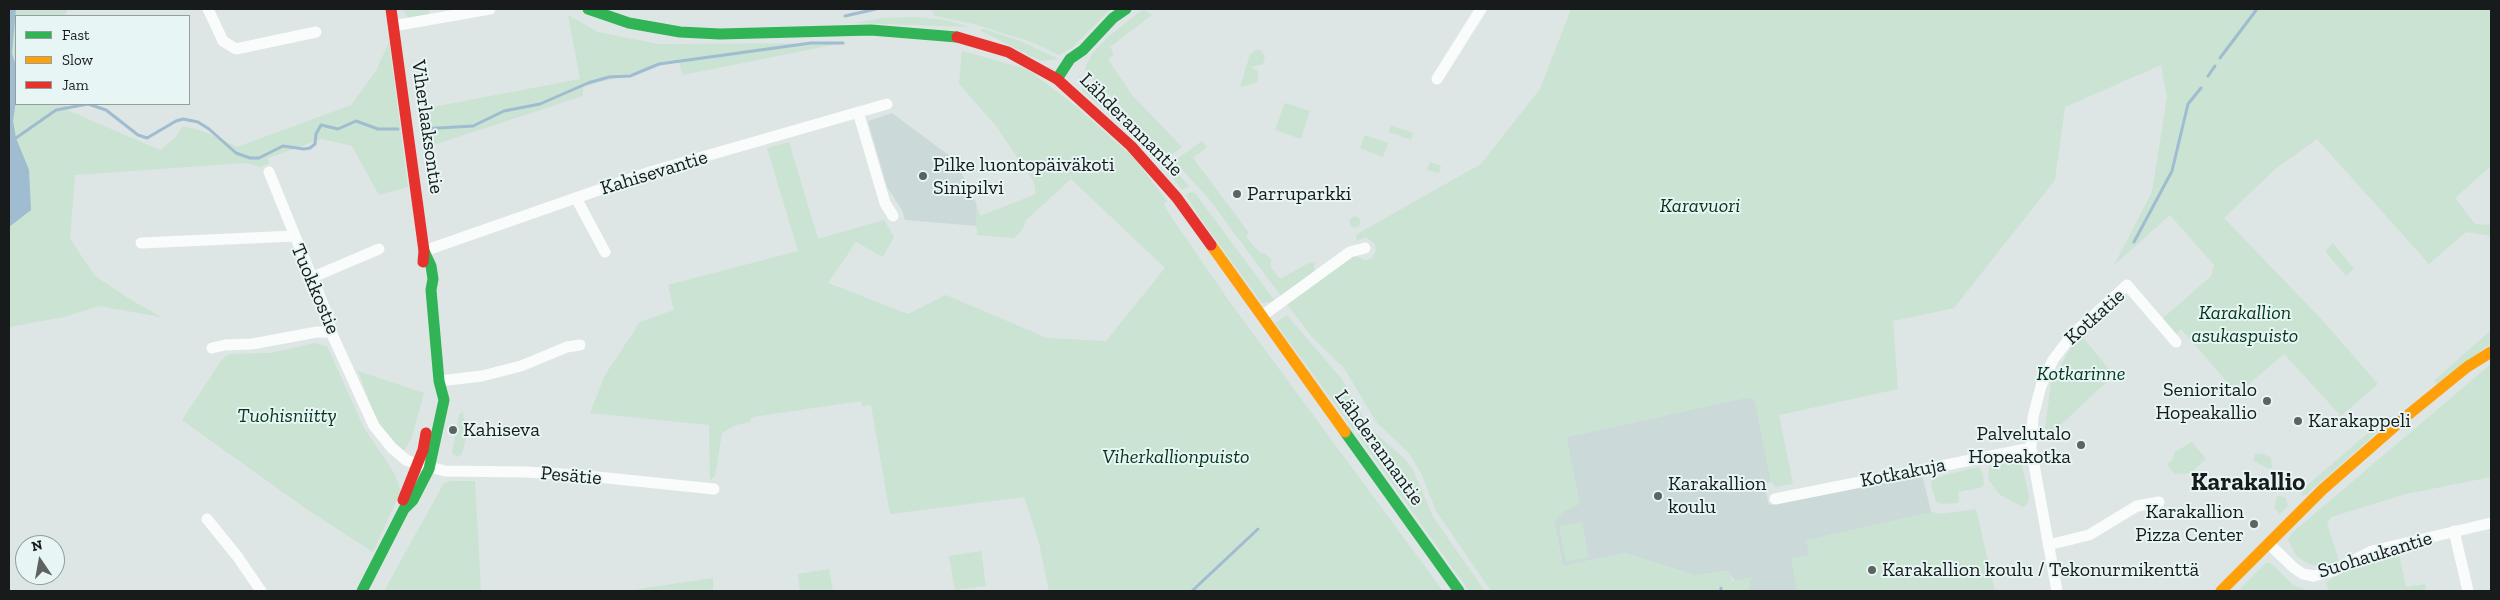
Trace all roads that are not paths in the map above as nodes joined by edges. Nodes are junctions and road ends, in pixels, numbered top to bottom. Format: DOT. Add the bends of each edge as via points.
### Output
graph roads {
  1 [pos="208,9"];
  2 [pos="391,9"];
  3 [pos="490,9"];
  4 [pos="588,9"];
  5 [pos="1126,9"];
  6 [pos="1481,9"];
  7 [pos="394,26"];
  8 [pos="316,32"];
  9 [pos="1058,79"];
  10 [pos="1437,79"];
  11 [pos="887,104"];
  12 [pos="858,112"];
  13 [pos="269,172"];
  14 [pos="576,198"];
  15 [pos="893,216"];
  16 [pos="295,236"];
  17 [pos="141,243"];
  18 [pos="1365,248"];
  19 [pos="379,249"];
  20 [pos="424,251"];
  21 [pos="605,252"];
  22 [pos="313,277"];
  23 [pos="1262,316"];
  24 [pos="331,332"];
  25 [pos="2176,342"];
  26 [pos="580,345"];
  27 [pos="212,348"];
  28 [pos="2491,352"];
  29 [pos="439,381"];
  30 [pos="2030,448"];
  31 [pos="417,464"];
  32 [pos="428,469"];
  33 [pos="714,489"];
  34 [pos="1775,499"];
  35 [pos="2159,502"];
  36 [pos="404,509"];
  37 [pos="207,519"];
  38 [pos="2491,523"];
  39 [pos="2454,531"];
  40 [pos="2269,544"];
  41 [pos="2048,545"];
  42 [pos="261,591"];
  43 [pos="362,591"];
  44 [pos="1459,591"];
  45 [pos="2057,591"];
  46 [pos="2221,591"];
  47 [pos="2468,591"];
  1 -- 8 [label="street" via="223,41 236,49"];
  2 -- 7 [label="street, Viherlaaksontie"];
  3 -- 7 [label="street"];
  4 -- 9 [label="street, Lähderannantie" via="629,23 680,32 871,30 949,35 1008,52"];
  5 -- 9 [label="street" via="1083,50 1075,69"];
  6 -- 10 [label="street"];
  7 -- 20 [label="street, Viherlaaksontie"];
  9 -- 23 [label="street, Lähderannantie" via="1152,168"];
  11 -- 12 [label="street, Kahisevantie"];
  12 -- 14 [label="street, Kahisevantie" via="650,172"];
  12 -- 15 [label="street" via="885,203"];
  13 -- 16 [label="street"];
  14 -- 20 [label="street, Kahisevantie"];
  14 -- 21 [label="street"];
  16 -- 17 [label="street, Tuokkostie"];
  16 -- 22 [label="street, Tuokkostie"];
  18 -- 23 [label="street" via="1350,252"];
  19 -- 22 [label="street"];
  20 -- 29 [label="street, Viherlaaksontie" via="423,268 425,281 431,290"];
  22 -- 24 [label="street, Tuokkostie"];
  23 -- 44 [label="street, Lähderannantie"];
  24 -- 27 [label="street"];
  24 -- 31 [label="street, Tuokkostie" via="374,426 392,448 406,460"];
  25 -- 30 [label="street, Kotkatie" via="2127,285 2072,335 2053,360 2039,394"];
  26 -- 29 [label="street" via="482,376"];
  28 -- 40 [label="street" via="2467,367 2403,419 2322,490"];
  29 -- 31 [label="street, Viherlaaksontie"];
  29 -- 32 [label="street, Viherlaaksontie" via="444,400"];
  30 -- 34 [label="street, Kotkakuja"];
  30 -- 41 [label="street, Kotkatie"];
  31 -- 32 [label="street, Tuokkostie"];
  31 -- 36 [label="street, Viherlaaksontie" via="403,495"];
  32 -- 33 [label="street, Pesätie" via="578,476"];
  32 -- 36 [label="street, Viherlaaksontie" via="413,500"];
  35 -- 41 [label="street" via="2137,506 2089,535"];
  36 -- 43 [label="street, Viherlaaksontie"];
  37 -- 42 [label="street" via="238,556"];
  38 -- 39 [label="street, Suohaukantie"];
  39 -- 40 [label="street, Suohaukantie" via="2372,552 2314,576 2294,568"];
  39 -- 47 [label="street"];
  40 -- 46 [label="street"];
  41 -- 45 [label="street, Kotkatie"];
}
